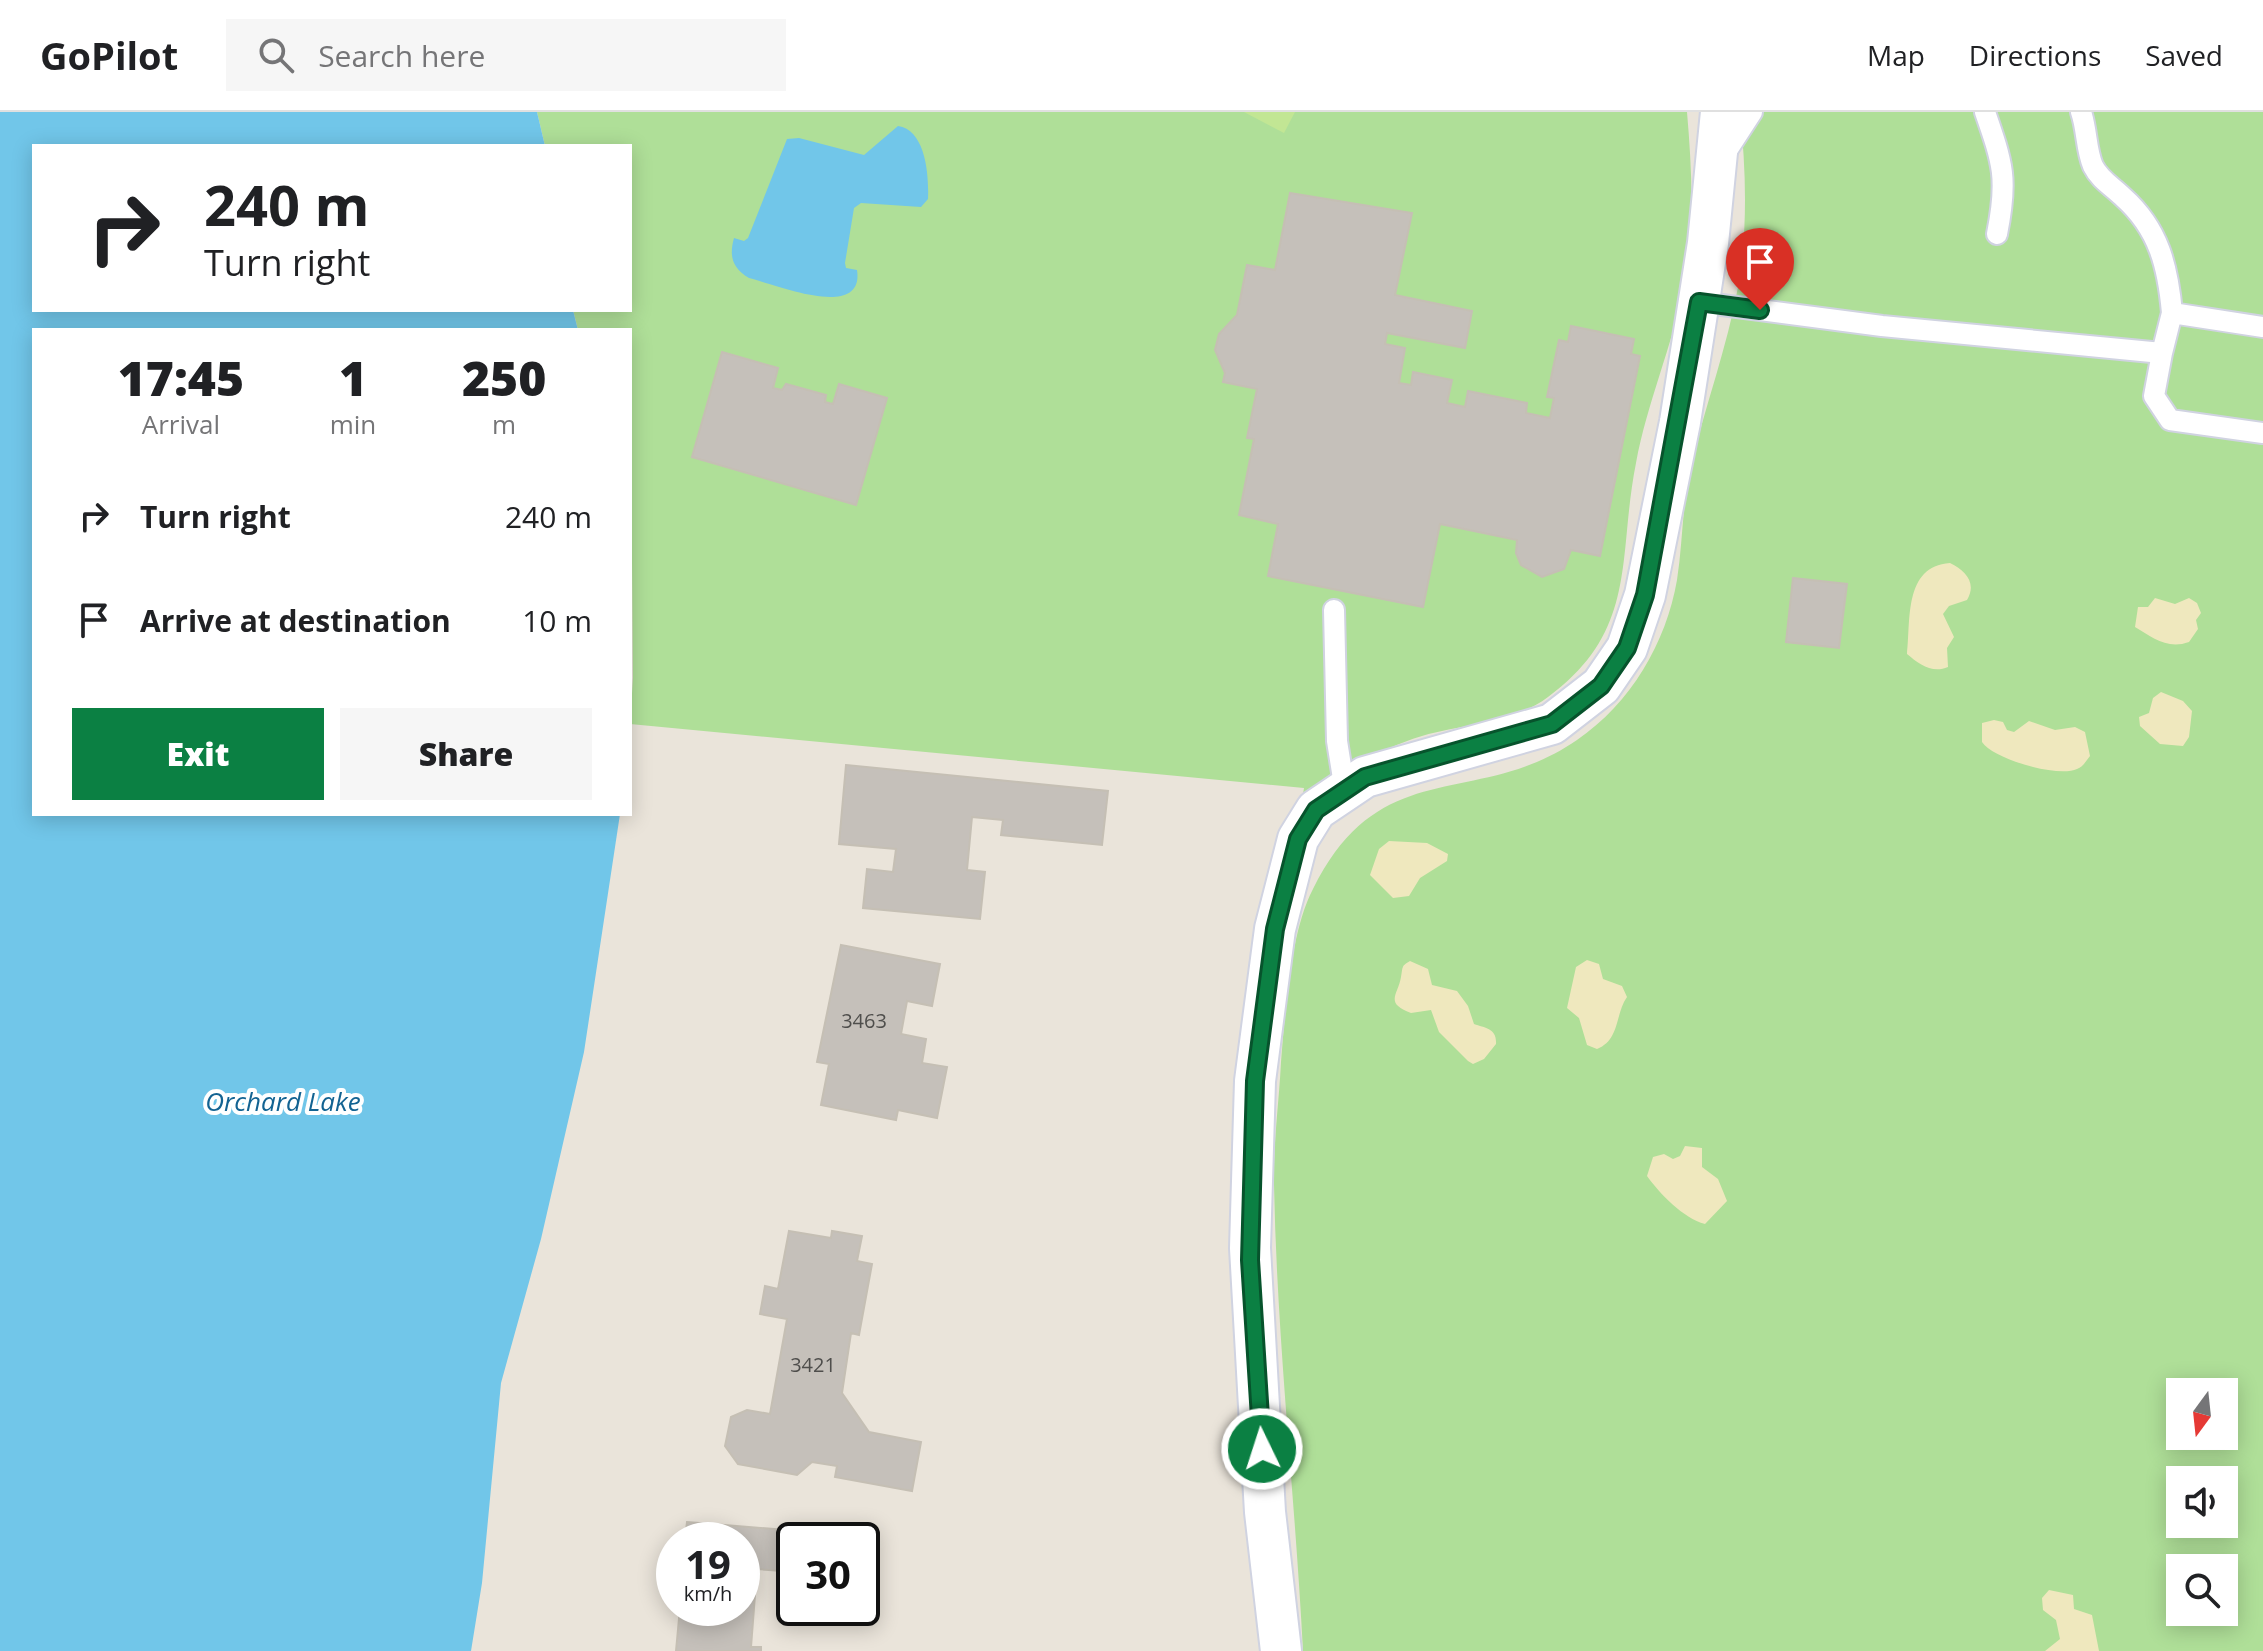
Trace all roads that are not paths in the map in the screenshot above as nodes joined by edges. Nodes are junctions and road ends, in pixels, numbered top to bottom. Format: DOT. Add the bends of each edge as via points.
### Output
graph roads {
  1 [pos="1721,112"];
  2 [pos="1752,112"];
  3 [pos="1985,112"];
  4 [pos="2081,112"];
  5 [pos="1717,165"];
  6 [pos="1997,234"];
  7 [pos="1699,302"];
  8 [pos="2172,313"];
  9 [pos="2263,327"];
  10 [pos="2162,353"];
  11 [pos="2263,433"];
  12 [pos="1334,610"];
  13 [pos="1345,791"];
  14 [pos="1281,1651"];
  1 -- 5 [label="street"];
  2 -- 5 [label="lane"];
  3 -- 6 [label="lane" via="2003,164 2005,191"];
  4 -- 8 [label="lane" via="2092,163 2101,178 2154,231 2166,264"];
  5 -- 7 [label="street"];
  7 -- 10 [label="lane"];
  7 -- 13 [label="street" via="1645,595 1627,648 1601,686 1552,724 1365,777"];
  8 -- 9 [label="lane"];
  8 -- 10 [label="lane"];
  10 -- 11 [label="lane" via="2154,396 2170,420"];
  12 -- 13 [label="lane" via="1337,741"];
  13 -- 14 [label="street" via="1316,810 1298,839 1275,929 1255,1081 1250,1260 1265,1512"];
}
